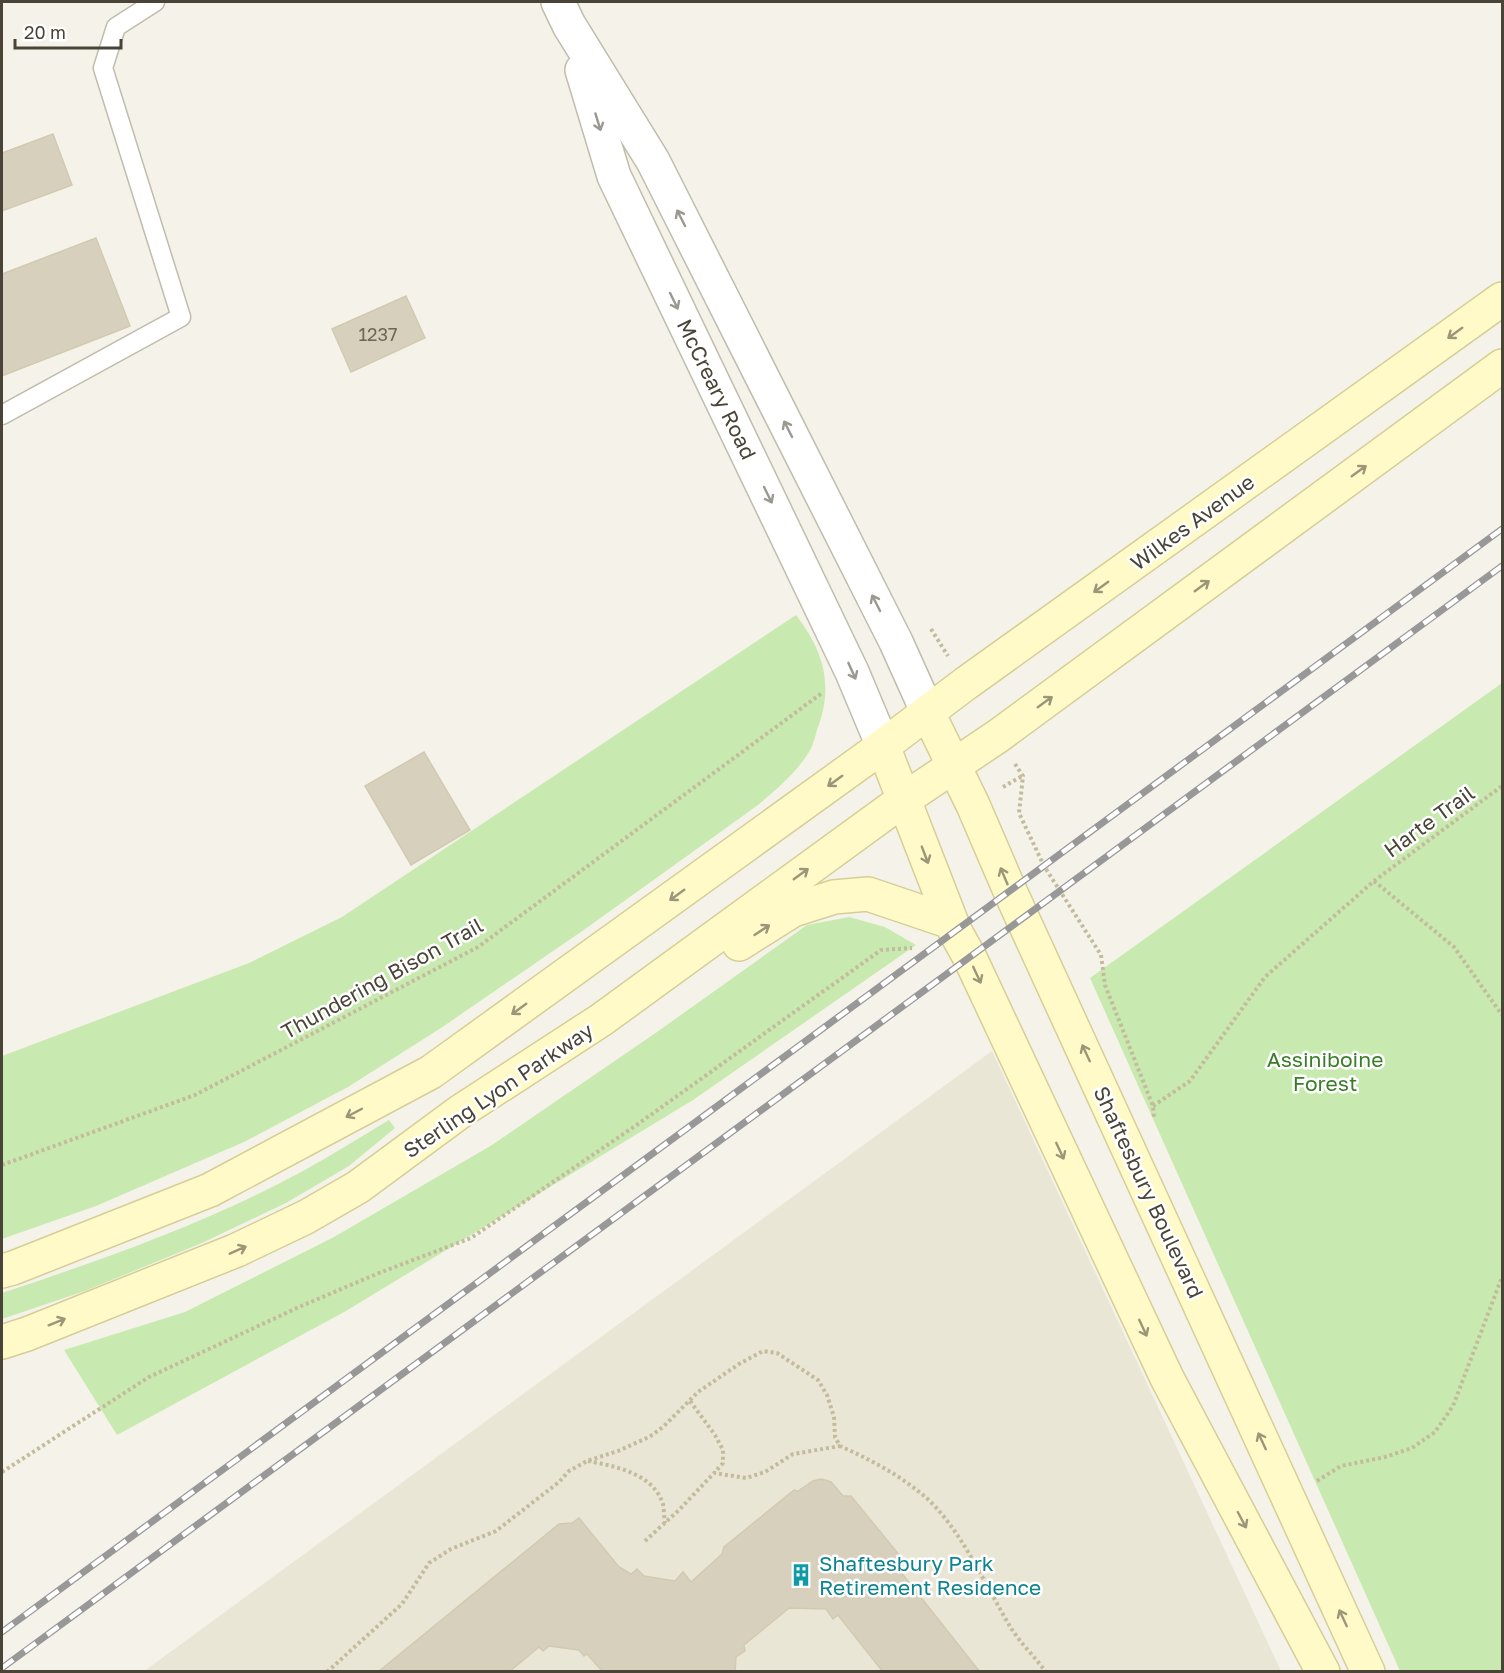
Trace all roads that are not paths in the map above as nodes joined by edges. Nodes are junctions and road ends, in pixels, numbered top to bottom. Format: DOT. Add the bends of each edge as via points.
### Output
graph roads {
  1 [pos="155,2"];
  2 [pos="563,13"];
  3 [pos="1503,299"];
  4 [pos="1503,366"];
  5 [pos="2,415"];
  6 [pos="928,713"];
  7 [pos="882,747"];
  8 [pos="954,766"];
  9 [pos="903,800"];
  10 [pos="958,936"];
  11 [pos="601,1020"];
  12 [pos="2,1271"];
  13 [pos="2,1342"];
  14 [pos="1323,1671"];
  15 [pos="1368,1671"];
  1 -- 5 [label="lane" via="116,27 103,68 181,317"];
  6 -- 2 [label="street, McCreary Road, one-way" via="896,642 652,162"];
  2 -- 7 [label="street, McCreary Road, one-way" via="614,176 852,672"];
  3 -- 6 [label="main road, Wilkes Avenue, one-way"];
  8 -- 4 [label="main road, one-way"];
  6 -- 7 [label="main road, Wilkes Avenue"];
  6 -- 8 [label="main road, Shaftesbury Boulevard"];
  7 -- 9 [label="main road"];
  7 -- 12 [label="main road, one-way" via="431,1072 210,1190"];
  8 -- 9 [label="main road, Sterling Lyon Parkway"];
  15 -- 8 [label="main road, Shaftesbury Boulevard, one-way"];
  9 -- 10 [label="main road, one-way"];
  11 -- 9 [label="main road, Sterling Lyon Parkway, one-way"];
  11 -- 10 [label="main road, one-way" via="686,979 793,910 834,897 868,894"];
  10 -- 14 [label="main road, one-way" via="1167,1377"];
  13 -- 11 [label="main road, Sterling Lyon Parkway, one-way" via="237,1250 306,1217 358,1187 461,1111"];
}
